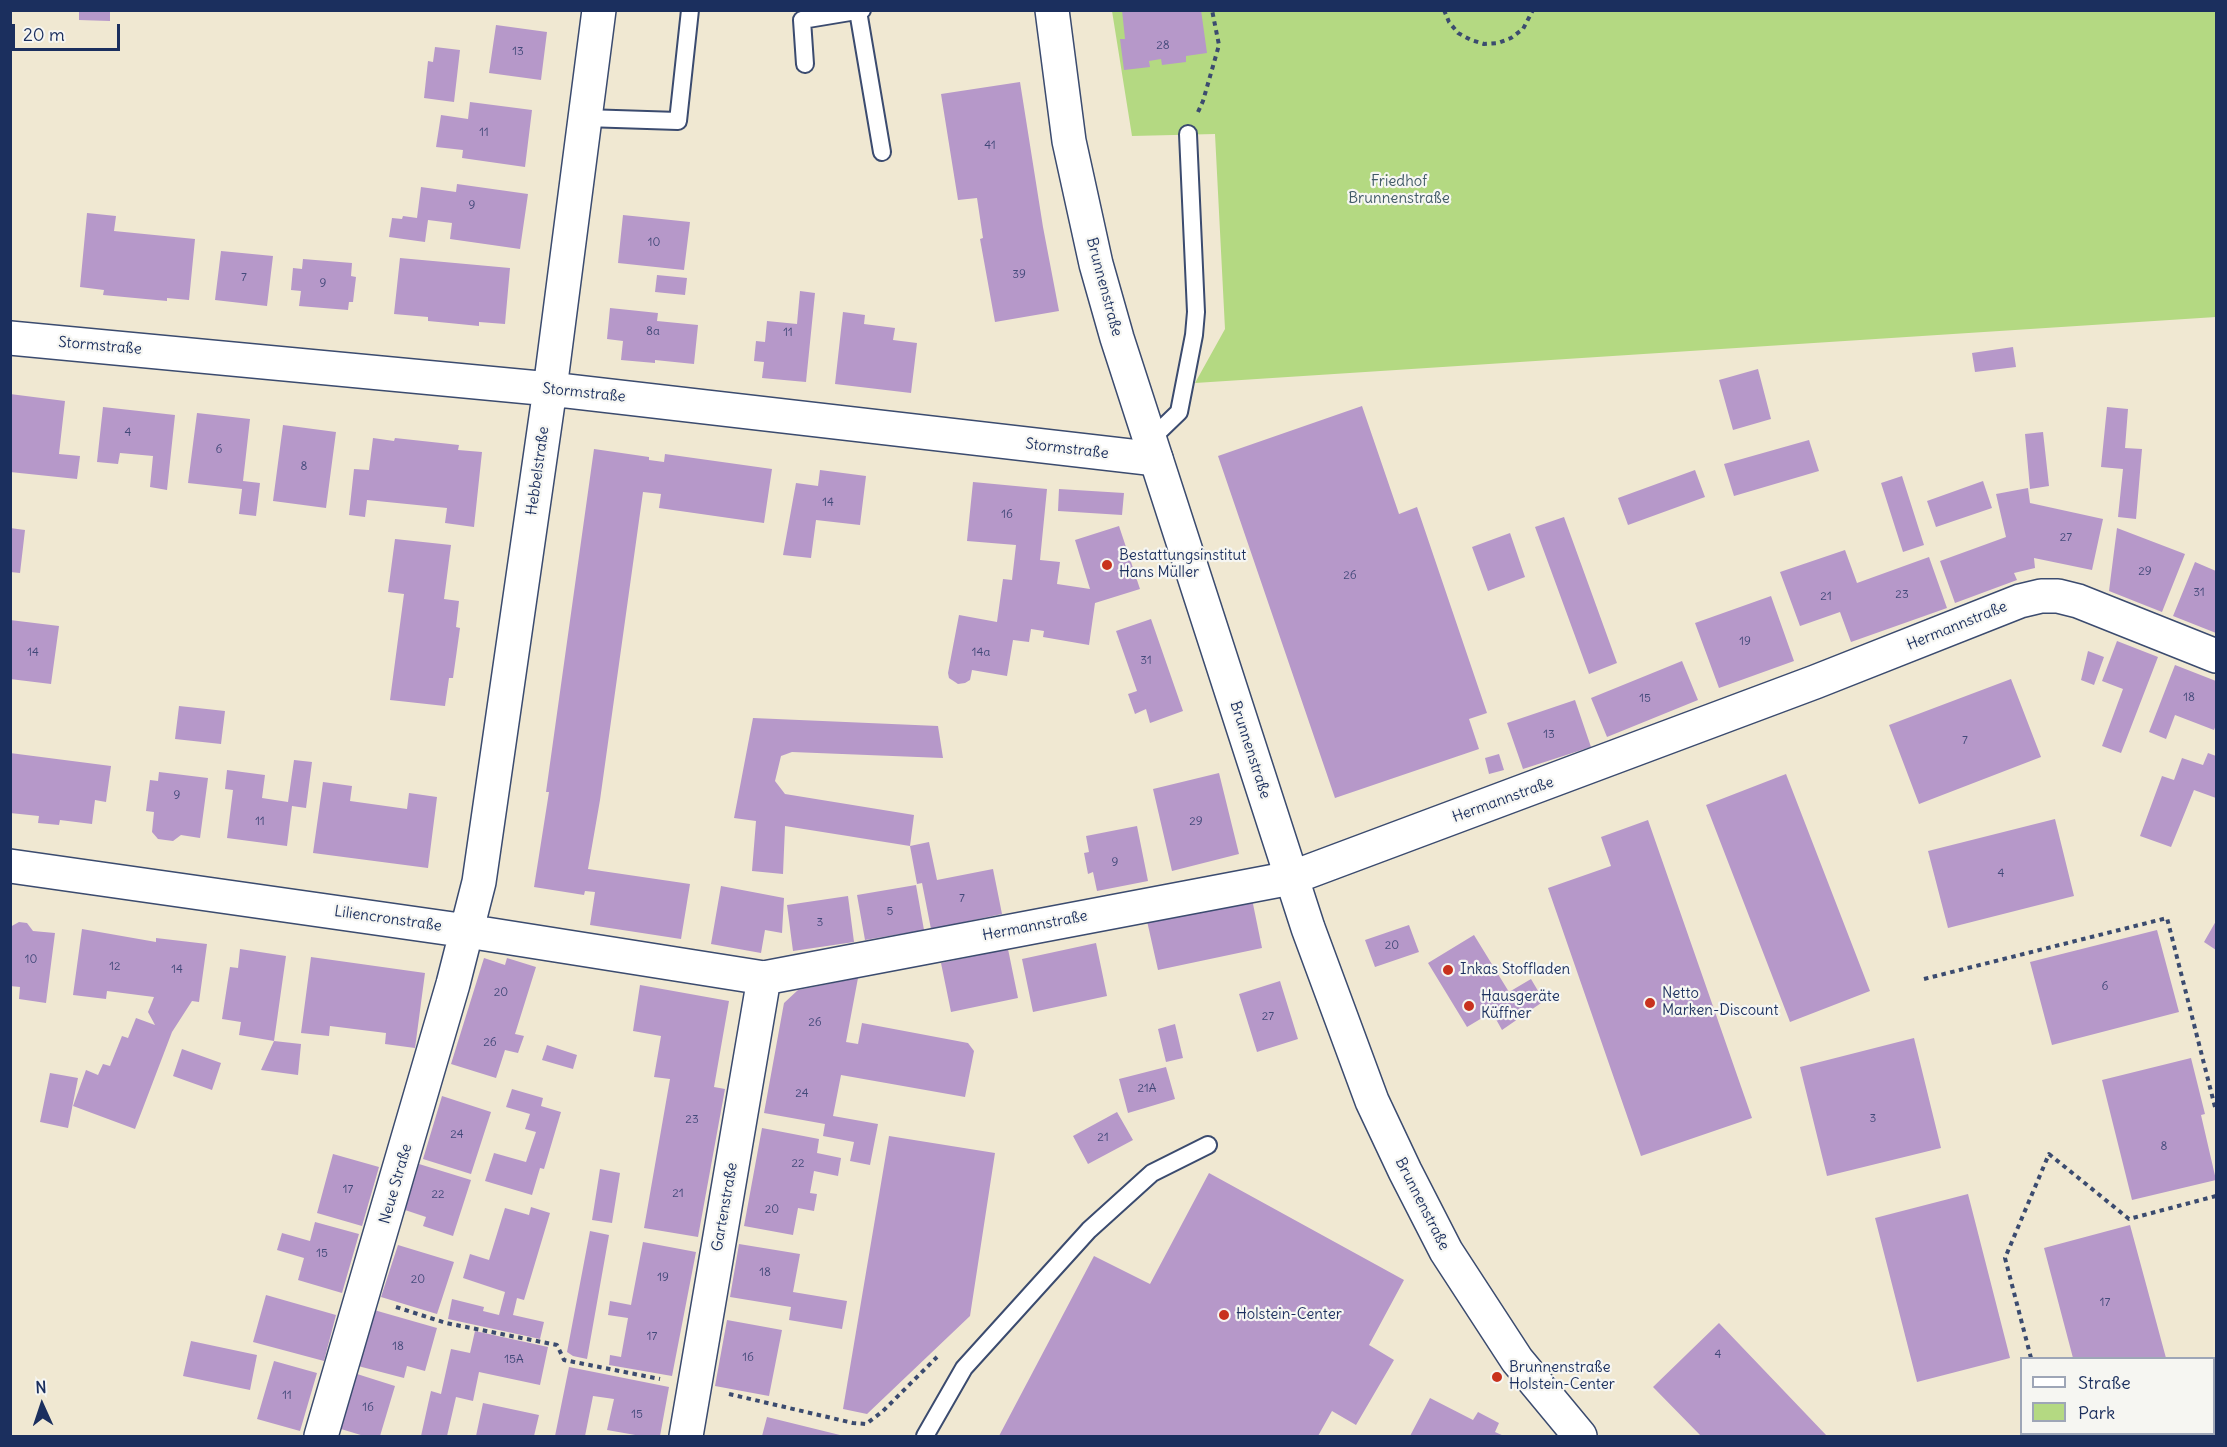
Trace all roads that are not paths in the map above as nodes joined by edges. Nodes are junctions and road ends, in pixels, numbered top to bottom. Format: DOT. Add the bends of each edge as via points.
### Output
graph roads {
  1 [pos="599,10"];
  2 [pos="690,10"];
  3 [pos="1052,10"];
  4 [pos="860,11"];
  5 [pos="805,64"];
  6 [pos="585,118"];
  7 [pos="1188,134"];
  8 [pos="882,152"];
  9 [pos="10,338"];
  10 [pos="550,389"];
  11 [pos="1153,450"];
  12 [pos="2217,656"];
  13 [pos="10,866"];
  14 [pos="1291,878"];
  15 [pos="467,930"];
  16 [pos="764,978"];
  17 [pos="1208,1145"];
  18 [pos="321,1437"];
  19 [pos="686,1437"];
  20 [pos="925,1437"];
  21 [pos="1580,1437"];
  1 -- 6 [label="street, Hebbelstraße"];
  2 -- 6 [label="lane" via="678,122"];
  3 -- 11 [label="street, Brunnenstraße" via="1069,141 1092,243"];
  4 -- 5 [label="lane" via="802,20"];
  4 -- 8 [label="lane"];
  6 -- 10 [label="street, Hebbelstraße"];
  7 -- 11 [label="lane" via="1194,335 1179,412"];
  9 -- 10 [label="street, Stormstraße"];
  10 -- 11 [label="street, Stormstraße"];
  10 -- 15 [label="street, Hebbelstraße" via="481,871"];
  11 -- 14 [label="street, Brunnenstraße"];
  12 -- 14 [label="street, Hermannstraße" via="2078,601 2041,596"];
  13 -- 15 [label="street, Liliencronstraße"];
  14 -- 16 [label="street, Hermannstraße"];
  14 -- 21 [label="street, Brunnenstraße" via="1372,1101 1446,1251 1517,1360"];
  15 -- 16 [label="street, Liliencronstraße"];
  15 -- 18 [label="street, Neue Straße"];
  16 -- 19 [label="street, Gartenstraße"];
  17 -- 20 [label="lane" via="1152,1173 1089,1230 964,1368"];
}
